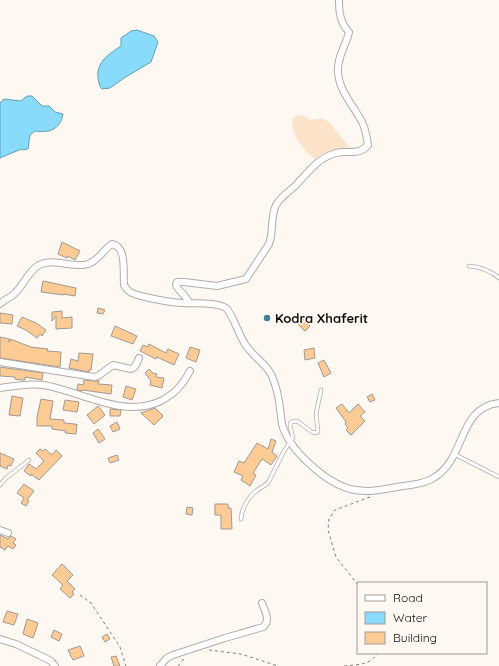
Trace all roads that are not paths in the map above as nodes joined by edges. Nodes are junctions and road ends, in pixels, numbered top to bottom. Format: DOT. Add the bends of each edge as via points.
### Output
graph roads {
  1 [pos="339,0"];
  2 [pos="469,266"];
  3 [pos="499,278"];
  4 [pos="189,303"];
  5 [pos="0,304"];
  6 [pos="139,358"];
  7 [pos="0,362"];
  8 [pos="190,371"];
  9 [pos="0,388"];
  10 [pos="321,390"];
  11 [pos="499,403"];
  12 [pos="291,441"];
  13 [pos="454,454"];
  14 [pos="29,460"];
  15 [pos="499,477"];
  16 [pos="0,485"];
  17 [pos="241,518"];
  18 [pos="0,530"];
  19 [pos="8,533"];
  20 [pos="262,603"];
  21 [pos="0,640"];
  22 [pos="55,666"];
  23 [pos="160,666"];
  1 -- 4 [label="street" via="340,16 348,32 339,61 339,80 363,123 368,145 360,151 338,152 322,159 277,203 269,244 246,279 216,286 177,282 177,288"];
  2 -- 3 [label="lane" via="480,267"];
  4 -- 5 [label="street" via="137,294 126,289 122,254 119,247 112,244 88,264 48,262 37,266 13,295"];
  4 -- 12 [label="street" via="215,305 228,311 245,344 271,375 278,398 281,422"];
  6 -- 7 [label="street" via="136,366 131,369 113,365 94,377"];
  8 -- 9 [label="street" via="170,396 134,407 95,400 43,385"];
  10 -- 12 [label="lane" via="316,414 318,432 312,432 297,421 291,422"];
  11 -- 13 [label="street" via="489,404 476,412"];
  12 -- 13 [label="street" via="300,454 319,472 340,486 355,490 375,491 420,483 436,477"];
  12 -- 17 [label="lane" via="269,481 245,504"];
  13 -- 15 [label="lane"];
  14 -- 16 [label="lane"];
  18 -- 19 [label="street"];
  20 -- 23 [label="street" via="268,618 263,628 173,655"];
  21 -- 22 [label="street" via="16,644 51,661"];
}
